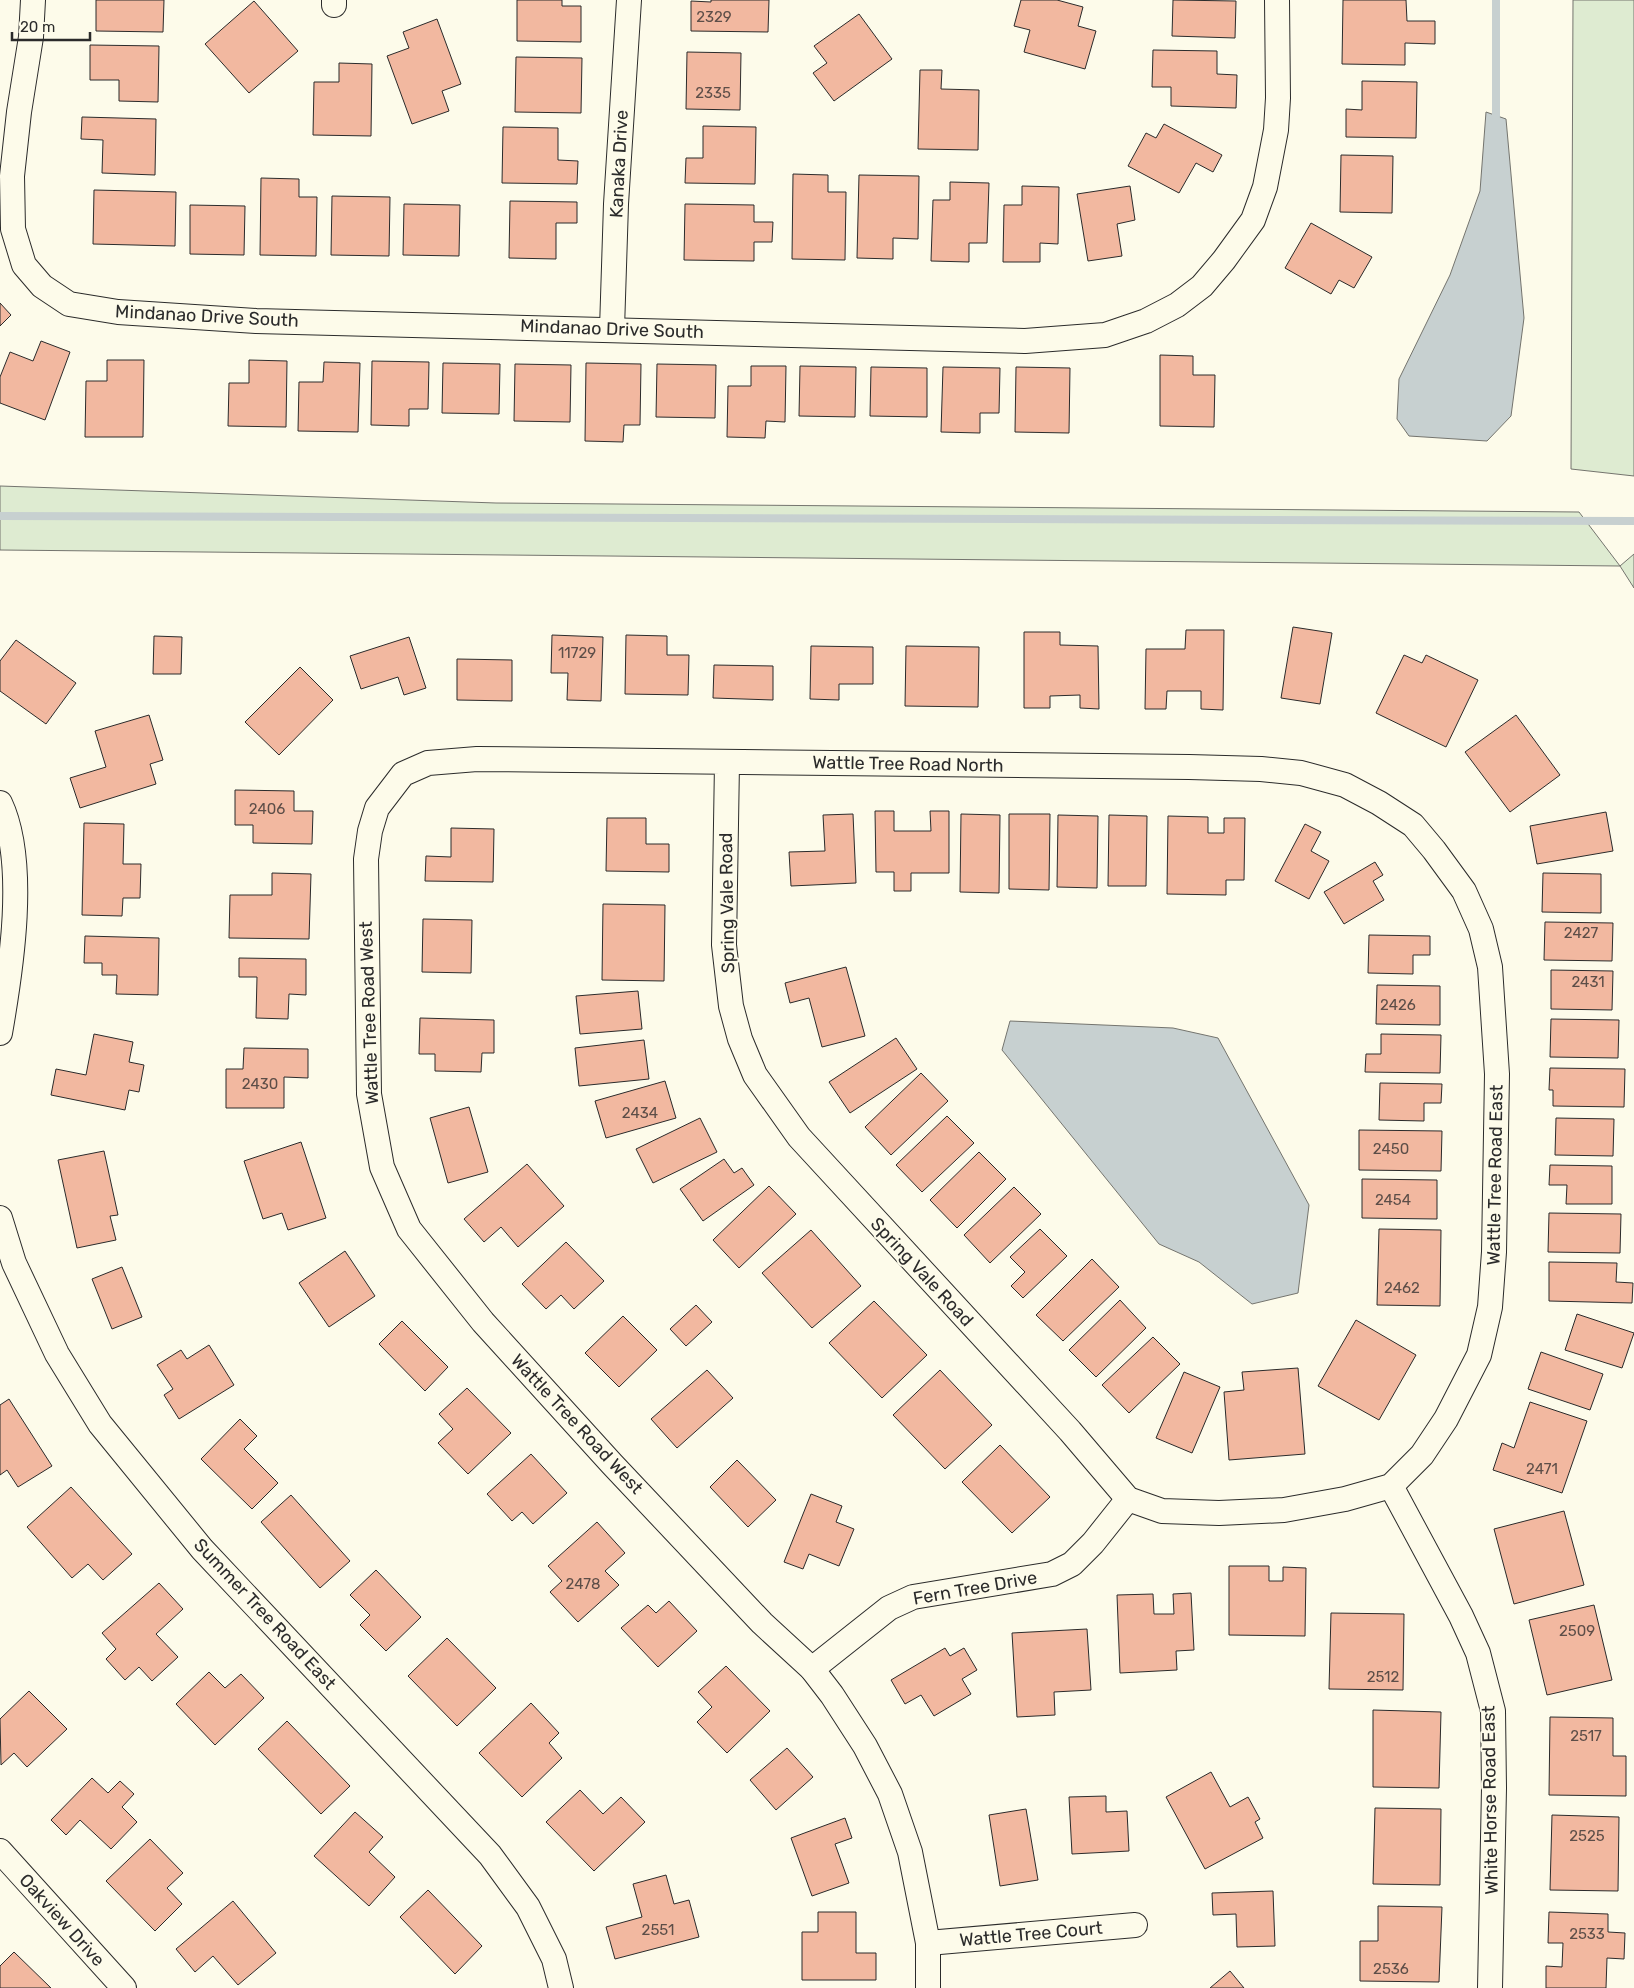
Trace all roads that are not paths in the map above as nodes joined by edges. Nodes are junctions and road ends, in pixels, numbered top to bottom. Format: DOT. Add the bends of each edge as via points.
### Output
graph roads {
  1 [pos="33,0"];
  2 [pos="629,0"];
  3 [pos="1277,0"];
  4 [pos="612,329"];
  5 [pos="727,763"];
  6 [pos="0,803"];
  7 [pos="377,808"];
  8 [pos="1434,850"];
  9 [pos="0,1033"];
  10 [pos="0,1218"];
  11 [pos="1391,1486"];
  12 [pos="1128,1499"];
  13 [pos="812,1669"];
  14 [pos="0,1851"];
  15 [pos="1134,1925"];
  16 [pos="928,1943"];
  17 [pos="124,1988"];
  18 [pos="561,1988"];
  19 [pos="928,1988"];
  20 [pos="1490,1988"];
  1 -- 4 [label="street, Mindanao Drive South" via="12,176 13,228 24,265 42,286 69,304 118,312 256,321"];
  2 -- 4 [label="street, Kanaka Drive"];
  3 -- 4 [label="street, Mindanao Drive South" via="1276,130 1265,187 1253,220 1202,286 1177,305 1146,321 1105,335 1025,341"];
  5 -- 7 [label="street, Wattle Tree Road North" via="477,759 428,763 404,774"];
  5 -- 8 [label="street, Wattle Tree Road North" via="1189,767 1301,773 1346,785 1379,803 1413,825"];
  5 -- 12 [label="street, Spring Vale Road" via="724,945 730,1006 755,1075 799,1137 1070,1431"];
  6 -- 9 [label="street" via="9,831 15,880 11,973"];
  7 -- 13 [label="street, Wattle Tree Road West" via="366,859 369,1094 382,1167 409,1229 483,1322 612,1464 762,1622"];
  8 -- 11 [label="street, Wattle Tree Road East" via="1464,891 1481,929 1490,967 1497,1074 1494,1252 1490,1307 1479,1355 1446,1420 1422,1454"];
  10 -- 18 [label="street, Summer Tree Road East" via="14,1263 57,1354 100,1424 202,1549 490,1855 528,1908 554,1959"];
  11 -- 12 [label="street, Spring Vale Road" via="1345,1499 1284,1510 1162,1512"];
  11 -- 20 [label="street, White Horse Road East" via="1478,1653 1493,1711"];
  12 -- 13 [label="street, Fern Tree Drive" via="1072,1564 1052,1574 913,1597 889,1608"];
  13 -- 16 [label="street, Wattle Tree Road West" via="865,1746 890,1794 910,1852"];
  14 -- 17 [label="street, Oakview Drive"];
  15 -- 16 [label="street, Wattle Tree Court"];
  16 -- 19 [label="street, Wattle Tree Road West"];
}
